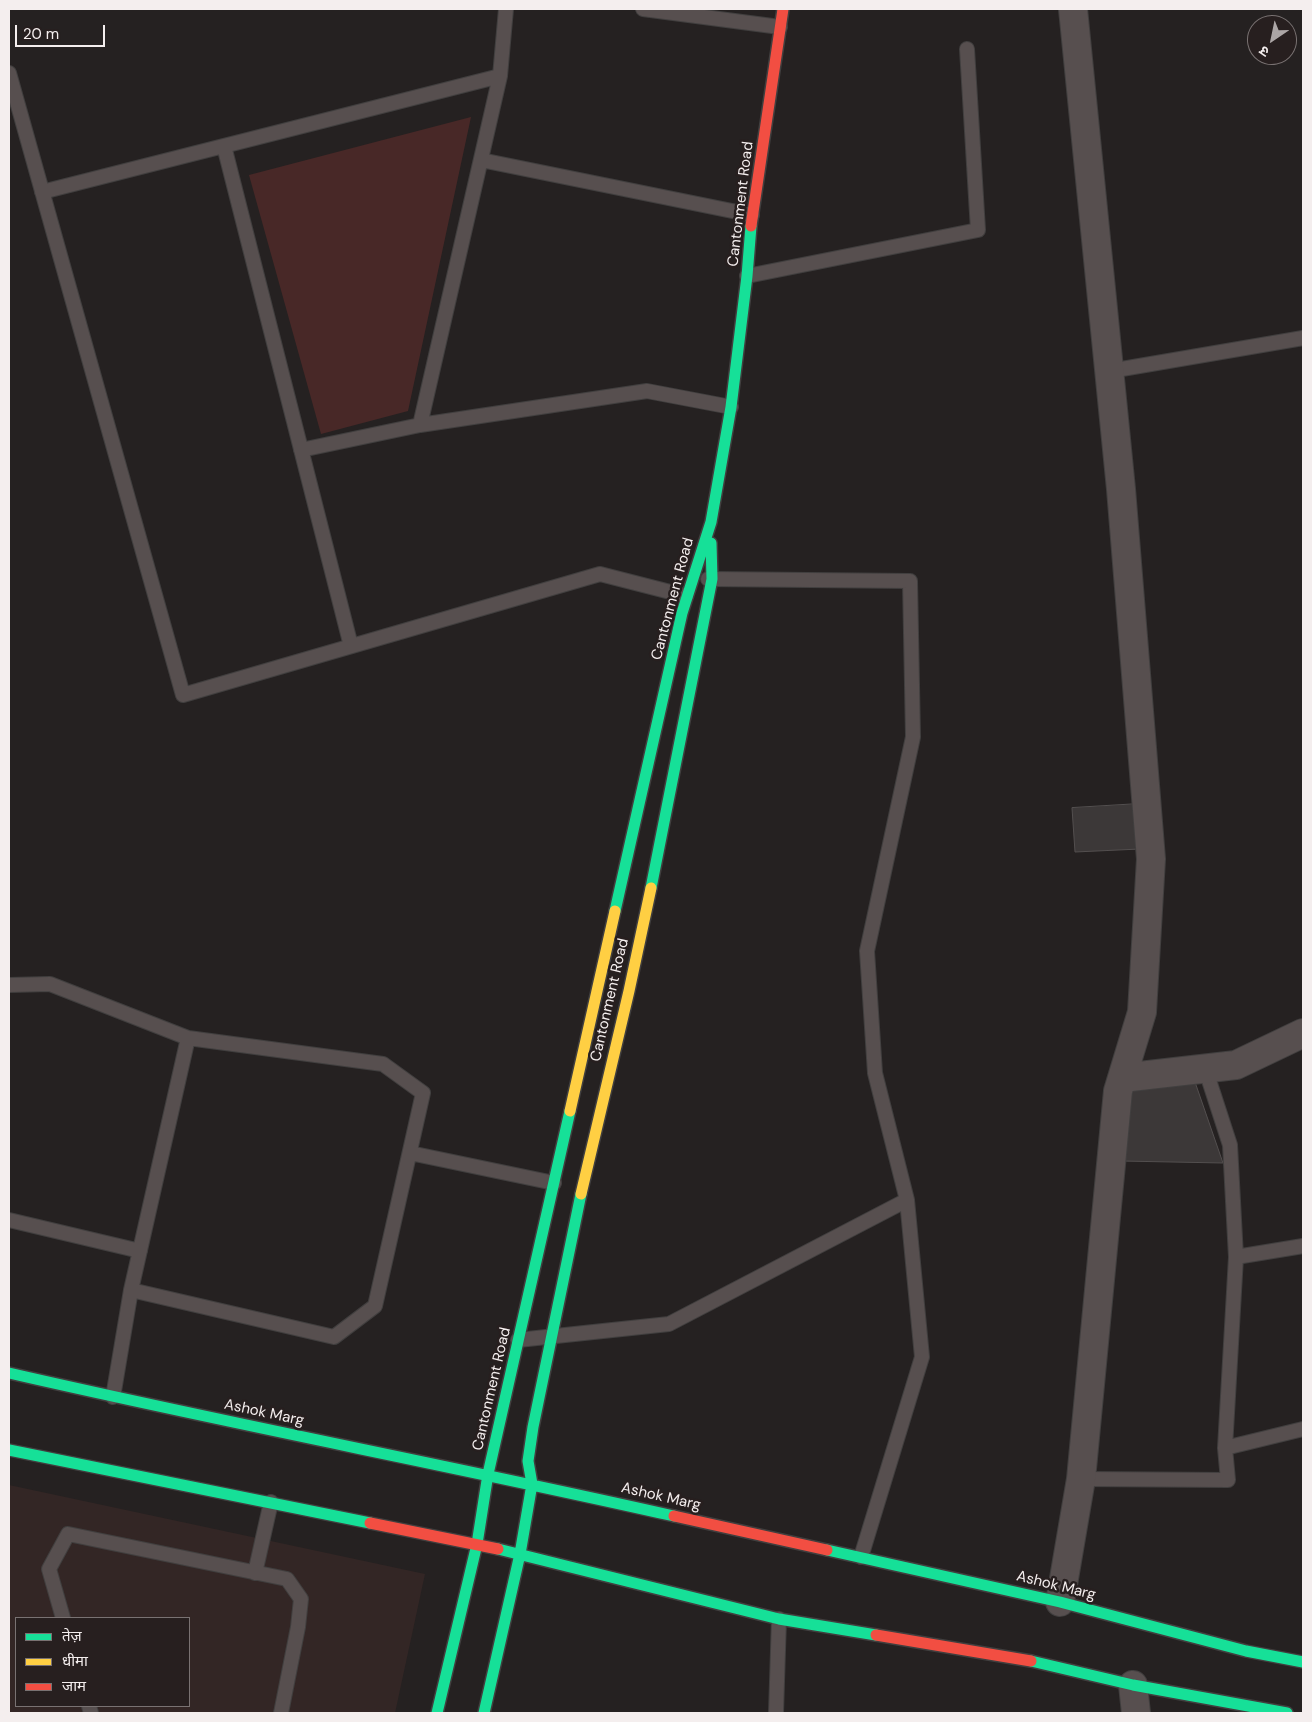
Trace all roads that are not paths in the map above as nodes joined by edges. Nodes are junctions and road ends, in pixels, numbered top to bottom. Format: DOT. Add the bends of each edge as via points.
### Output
graph roads {
  1 [pos="506,9"];
  2 [pos="643,9"];
  3 [pos="783,9"];
  4 [pos="1073,9"];
  5 [pos="780,27"];
  6 [pos="967,49"];
  7 [pos="9,73"];
  8 [pos="500,76"];
  9 [pos="224,146"];
  10 [pos="481,160"];
  11 [pos="42,192"];
  12 [pos="752,215"];
  13 [pos="747,276"];
  14 [pos="1303,338"];
  15 [pos="1110,371"];
  16 [pos="731,407"];
  17 [pos="420,425"];
  18 [pos="301,450"];
  19 [pos="710,522"];
  20 [pos="692,578"];
  21 [pos="712,579"];
  22 [pos="686,596"];
  23 [pos="351,646"];
  24 [pos="9,984"];
  25 [pos="1303,1033"];
  26 [pos="188,1038"];
  27 [pos="1205,1068"];
  28 [pos="1122,1078"];
  29 [pos="410,1153"];
  30 [pos="554,1183"];
  31 [pos="907,1200"];
  32 [pos="9,1220"];
  33 [pos="1303,1246"];
  34 [pos="140,1251"];
  35 [pos="1236,1257"];
  36 [pos="131,1290"];
  37 [pos="552,1338"];
  38 [pos="518,1340"];
  39 [pos="9,1373"];
  40 [pos="113,1397"];
  41 [pos="1303,1429"];
  42 [pos="1225,1448"];
  43 [pos="9,1450"];
  44 [pos="488,1474"];
  45 [pos="1081,1479"];
  46 [pos="532,1484"];
  47 [pos="271,1502"];
  48 [pos="477,1544"];
  49 [pos="520,1554"];
  50 [pos="861,1557"];
  51 [pos="255,1573"];
  52 [pos="1060,1602"];
  53 [pos="63,1617"];
  54 [pos="780,1619"];
  55 [pos="1303,1662"];
  56 [pos="1133,1685"];
  57 [pos="1265,1711"];
  58 [pos="281,1713"];
  59 [pos="437,1713"];
  60 [pos="484,1713"];
  61 [pos="776,1713"];
  62 [pos="1136,1713"];
  63 [pos="1287,1713"];
  1 -- 8 [label="lane"];
  2 -- 5 [label="lane"];
  3 -- 5 [label="street, Cantonment Road"];
  4 -- 15 [label="street"];
  5 -- 12 [label="street, Cantonment Road"];
  6 -- 13 [label="lane" via="978,230"];
  7 -- 11 [label="lane"];
  8 -- 9 [label="lane"];
  8 -- 10 [label="lane"];
  9 -- 11 [label="lane"];
  9 -- 18 [label="lane"];
  10 -- 12 [label="lane"];
  10 -- 17 [label="lane"];
  11 -- 23 [label="lane" via="183,695"];
  12 -- 13 [label="street, Cantonment Road"];
  13 -- 16 [label="street, Cantonment Road"];
  14 -- 15 [label="lane"];
  15 -- 28 [label="street" via="1151,859 1142,1012"];
  16 -- 17 [label="lane" via="647,391"];
  16 -- 19 [label="street, Cantonment Road"];
  17 -- 18 [label="lane"];
  18 -- 23 [label="lane"];
  19 -- 20 [label="street, Cantonment Road"];
  19 -- 21 [label="street, Cantonment Road"];
  20 -- 21 [label="lane"];
  20 -- 22 [label="street, Cantonment Road"];
  21 -- 31 [label="lane" via="910,581 913,737 867,951 875,1073"];
  21 -- 37 [label="street, Cantonment Road" via="629,992 583,1186"];
  22 -- 23 [label="lane" via="600,574"];
  22 -- 30 [label="street, Cantonment Road"];
  24 -- 26 [label="lane" via="50,984"];
  25 -- 27 [label="street" via="1236,1065"];
  26 -- 29 [label="lane" via="383,1064 423,1093"];
  26 -- 34 [label="lane"];
  27 -- 28 [label="street"];
  27 -- 35 [label="lane" via="1230,1145"];
  28 -- 45 [label="street" via="1118,1090"];
  29 -- 30 [label="lane"];
  29 -- 36 [label="lane" via="375,1306 334,1337"];
  30 -- 38 [label="street, Cantonment Road"];
  31 -- 37 [label="lane" via="669,1324"];
  31 -- 50 [label="lane" via="922,1357"];
  32 -- 34 [label="lane"];
  33 -- 35 [label="lane"];
  34 -- 36 [label="lane"];
  35 -- 42 [label="lane"];
  36 -- 40 [label="lane"];
  37 -- 38 [label="lane"];
  37 -- 46 [label="street, Cantonment Road" via="528,1461"];
  38 -- 44 [label="street, Cantonment Road"];
  39 -- 40 [label="street, Ashok Marg"];
  40 -- 44 [label="street, Ashok Marg"];
  41 -- 42 [label="lane"];
  42 -- 45 [label="lane" via="1228,1480"];
  43 -- 47 [label="street"];
  44 -- 46 [label="street, Ashok Marg"];
  44 -- 48 [label="street, Cantonment Road"];
  45 -- 52 [label="street"];
  46 -- 49 [label="street, Cantonment Road"];
  46 -- 50 [label="street, Ashok Marg"];
  47 -- 48 [label="street"];
  47 -- 51 [label="lane"];
  48 -- 49 [label="street"];
  48 -- 59 [label="street"];
  49 -- 54 [label="street"];
  49 -- 60 [label="street, Cantonment Road"];
  50 -- 52 [label="street, Ashok Marg"];
  51 -- 53 [label="lane" via="68,1534 49,1569"];
  51 -- 58 [label="lane" via="287,1579 301,1599"];
  52 -- 55 [label="street, Ashok Marg"];
  54 -- 56 [label="street" via="1024,1658"];
  54 -- 61 [label="lane"];
  56 -- 57 [label="street"];
  56 -- 62 [label="street"];
  57 -- 63 [label="street"];
}
